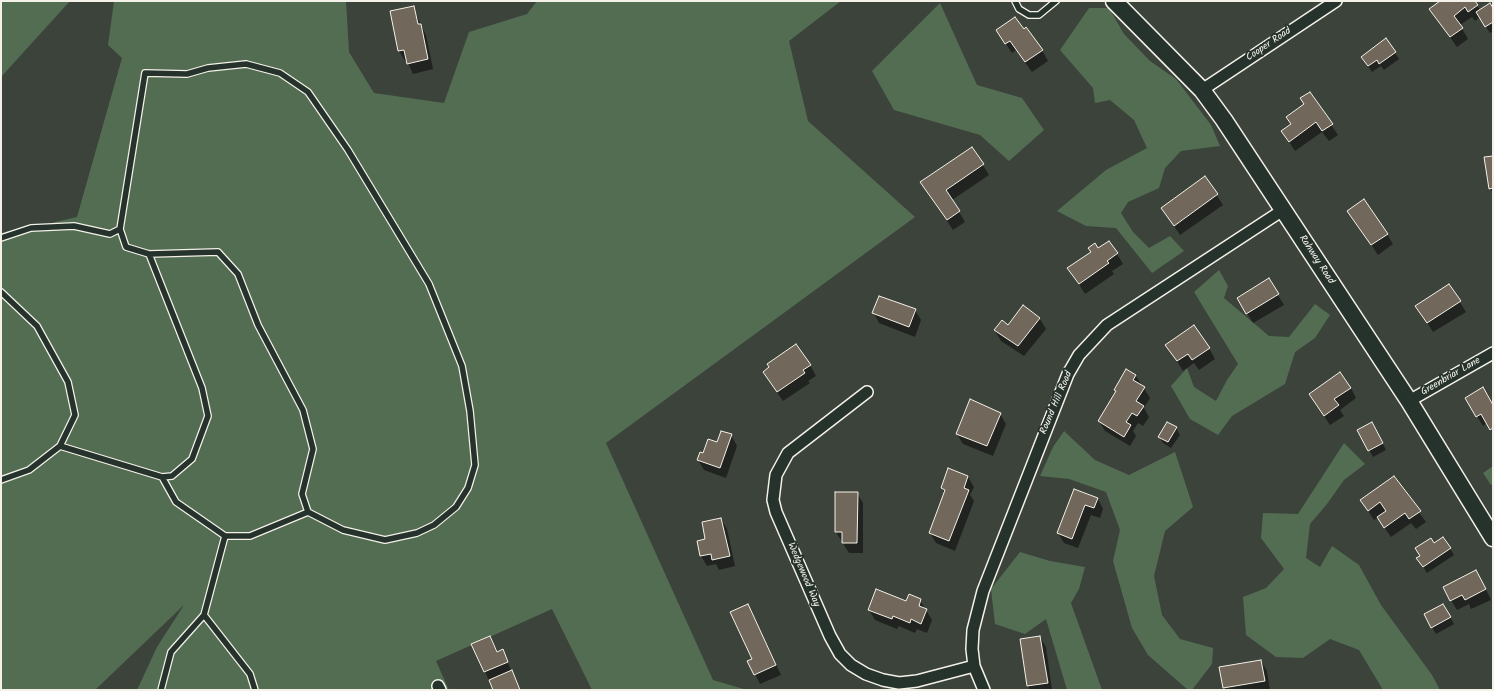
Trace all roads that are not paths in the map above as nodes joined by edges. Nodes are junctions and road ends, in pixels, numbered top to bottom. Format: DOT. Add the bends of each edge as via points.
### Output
graph roads {
  1 [pos="1015,1"];
  2 [pos="1056,1"];
  3 [pos="1114,1"];
  4 [pos="1336,1"];
  5 [pos="1202,90"];
  6 [pos="1283,210"];
  7 [pos="120,229"];
  8 [pos="1,238"];
  9 [pos="150,254"];
  10 [pos="1,292"];
  11 [pos="1493,353"];
  12 [pos="867,392"];
  13 [pos="1409,402"];
  14 [pos="60,446"];
  15 [pos="162,478"];
  16 [pos="1,480"];
  17 [pos="308,512"];
  18 [pos="226,536"];
  19 [pos="1493,538"];
  20 [pos="204,615"];
  21 [pos="974,666"];
  22 [pos="161,690"];
  23 [pos="255,690"];
  24 [pos="984,690"];
  1 -- 2 [label="lane" via="1024,13 1035,15"];
  3 -- 5 [label="street, Rahway Road"];
  4 -- 5 [label="street, Cooper Road"];
  5 -- 6 [label="street, Rahway Road"];
  6 -- 13 [label="street, Rahway Road"];
  6 -- 21 [label="street, Round Hill Road" via="1106,324 1079,355 1068,374 983,591 973,630"];
  7 -- 8 [label="lane" via="110,234 74,226 31,228"];
  7 -- 9 [label="lane" via="126,246"];
  7 -- 17 [label="lane" via="145,72 187,74 208,68 246,64 280,73 308,92 348,150 429,284 457,352 470,411 475,465 468,488 456,507 434,525 417,533 385,540 343,530"];
  9 -- 15 [label="lane" via="202,388 208,416 192,459 172,476"];
  9 -- 17 [label="lane" via="218,252 238,274 258,324 302,410 313,449 302,494"];
  10 -- 14 [label="lane" via="37,326 68,382 75,415"];
  11 -- 13 [label="street, Greenbriar Lane"];
  12 -- 21 [label="street, Wedgewood Way" via="788,453 776,475 773,500 776,512 830,636 840,654 851,664 866,674 899,683 917,681"];
  13 -- 19 [label="street, Rahway Road"];
  14 -- 15 [label="lane"];
  14 -- 16 [label="lane" via="29,470"];
  15 -- 18 [label="lane" via="176,502"];
  17 -- 18 [label="lane" via="250,536"];
  18 -- 20 [label="lane"];
  20 -- 22 [label="lane" via="171,652"];
  20 -- 23 [label="lane" via="250,674"];
  21 -- 24 [label="street, Round Hill Road"];
}
